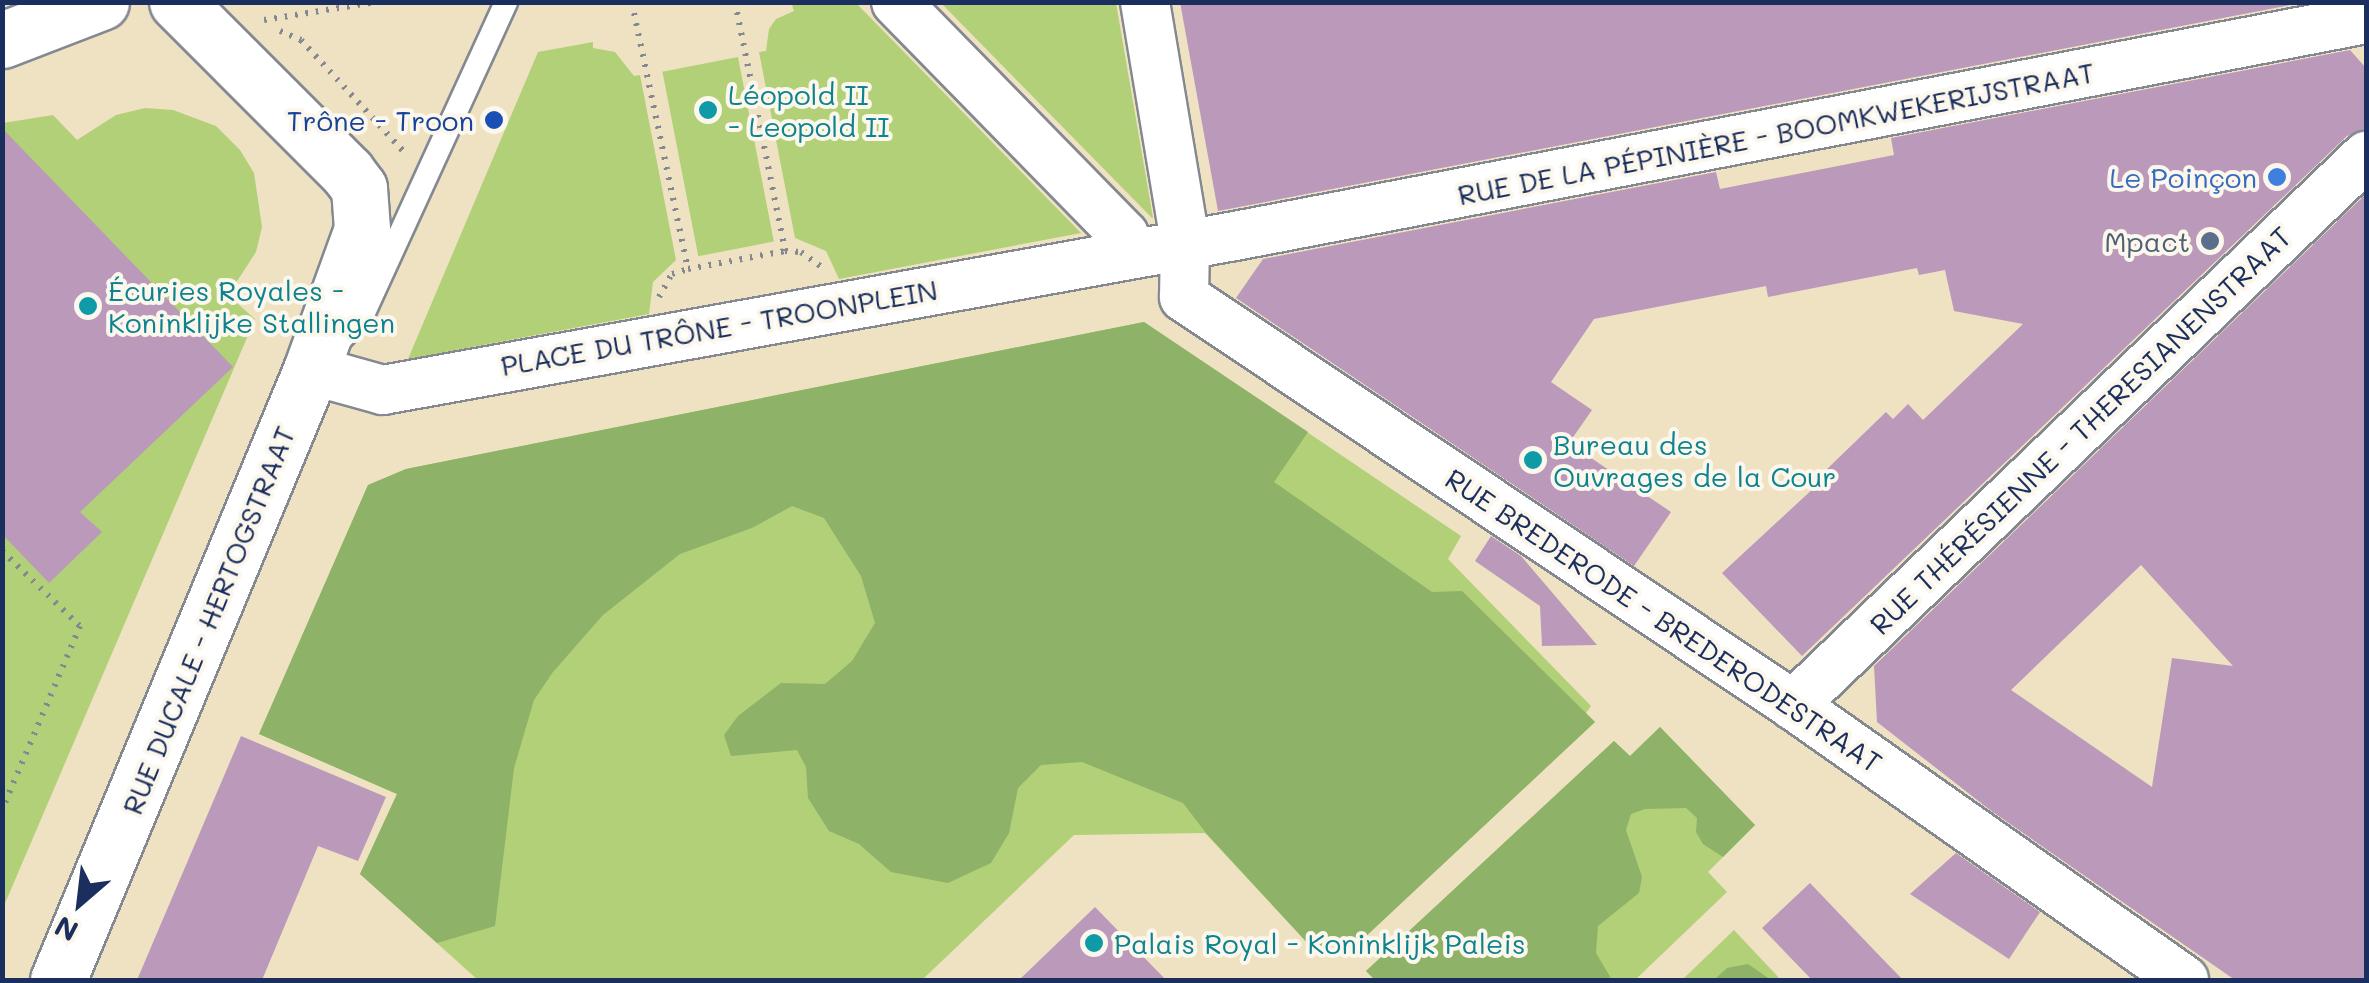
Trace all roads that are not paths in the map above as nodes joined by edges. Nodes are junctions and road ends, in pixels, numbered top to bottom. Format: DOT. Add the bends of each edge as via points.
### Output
graph roads {
  1 [pos="101,2"];
  2 [pos="506,2"];
  3 [pos="896,2"];
  4 [pos="1145,2"];
  5 [pos="192,17"];
  6 [pos="2366,19"];
  7 [pos="2,40"];
  8 [pos="2366,156"];
  9 [pos="1184,242"];
  10 [pos="1130,252"];
  11 [pos="311,370"];
  12 [pos="1793,705"];
  13 [pos="58,980"];
  14 [pos="2184,980"];
  1 -- 7 [label="main road"];
  2 -- 11 [label="lane, RUE DUCALE - HERTOGSTRAAT" via="362,318"];
  3 -- 10 [label="street" via="1124,235"];
  4 -- 9 [label="street"];
  5 -- 11 [label="main road, RUE DUCALE - HERTOGSTRAAT" via="360,188 362,229"];
  6 -- 9 [label="street, RUE DE LA PÉPINIÈRE - BOOMKWEKERIJSTRAAT"];
  8 -- 12 [label="street, RUE THÉRÉSIENNE - THERESIANENSTRAAT"];
  9 -- 10 [label="street, PLACE DU TRÔNE - TROONPLEIN"];
  9 -- 12 [label="street, RUE BREDERODE - BREDERODESTRAAT" via="1184,296"];
  10 -- 11 [label="street, PLACE DU TRÔNE - TROONPLEIN" via="383,390"];
  11 -- 13 [label="main road, RUE DUCALE - HERTOGSTRAAT"];
  12 -- 14 [label="street, RUE BREDERODE - BREDERODESTRAAT"];
}
